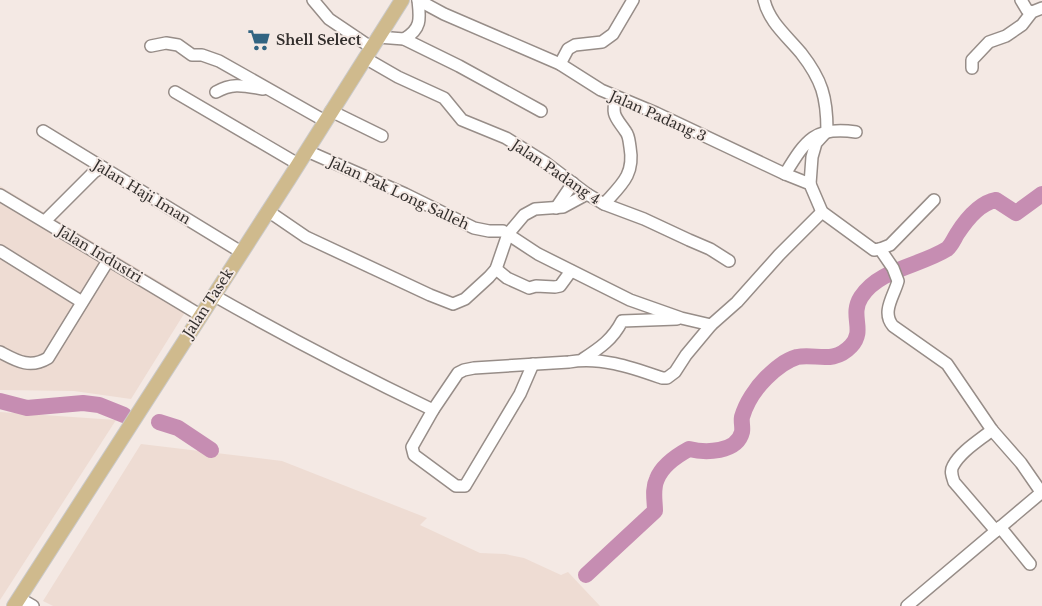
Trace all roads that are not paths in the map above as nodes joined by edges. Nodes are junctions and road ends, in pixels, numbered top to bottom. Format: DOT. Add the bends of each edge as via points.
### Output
graph roads {
  1 [pos="313,0"];
  2 [pos="402,0"];
  3 [pos="418,0"];
  4 [pos="633,0"];
  5 [pos="764,0"];
  6 [pos="1021,0"];
  7 [pos="1037,10"];
  8 [pos="404,39"];
  9 [pos="150,46"];
  10 [pos="372,47"];
  11 [pos="560,64"];
  12 [pos="972,68"];
  13 [pos="270,90"];
  14 [pos="175,92"];
  15 [pos="216,92"];
  16 [pos="616,97"];
  17 [pos="541,111"];
  18 [pos="328,116"];
  19 [pos="43,131"];
  20 [pos="828,131"];
  21 [pos="856,132"];
  22 [pos="382,136"];
  23 [pos="307,150"];
  24 [pos="298,164"];
  25 [pos="102,167"];
  26 [pos="785,174"];
  27 [pos="573,183"];
  28 [pos="810,184"];
  29 [pos="587,194"];
  30 [pos="0,195"];
  31 [pos="934,200"];
  32 [pos="604,204"];
  33 [pos="556,208"];
  34 [pos="268,211"];
  35 [pos="822,212"];
  36 [pos="45,221"];
  37 [pos="508,234"];
  38 [pos="880,249"];
  39 [pos="0,251"];
  40 [pos="241,252"];
  41 [pos="109,259"];
  42 [pos="729,261"];
  43 [pos="496,269"];
  44 [pos="571,271"];
  45 [pos="213,295"];
  46 [pos="82,302"];
  47 [pos="200,314"];
  48 [pos="681,318"];
  49 [pos="711,325"];
  50 [pos="0,352"];
  51 [pos="583,359"];
  52 [pos="533,364"];
  53 [pos="433,410"];
  54 [pos="992,430"];
  55 [pos="1042,492"];
  56 [pos="998,529"];
  57 [pos="1030,564"];
  58 [pos="16,602"];
  59 [pos="33,606"];
  60 [pos="908,606"];
  1 -- 10 [label="street, Jalan Padang 4" via="329,19"];
  2 -- 10 [label="main road, Jalan Tasek"];
  3 -- 8 [label="street" via="418,26"];
  3 -- 11 [label="street, Jalan Padang 3"];
  4 -- 11 [label="street" via="613,34 602,42 575,45"];
  5 -- 20 [label="street" via="778,28 801,54 824,91"];
  6 -- 7 [label="street" via="1027,10"];
  7 -- 12 [label="street" via="1006,36 989,42 972,60"];
  8 -- 10 [label="street"];
  8 -- 17 [label="street"];
  9 -- 13 [label="street" via="178,45 192,56 202,55 219,61"];
  10 -- 18 [label="main road, Jalan Tasek"];
  10 -- 27 [label="street, Jalan Padang 4" via="398,77 444,98 462,120 506,138"];
  11 -- 16 [label="street, Jalan Padang 3"];
  13 -- 15 [label="street" via="239,85 226,86"];
  13 -- 18 [label="street"];
  14 -- 24 [label="street"];
  16 -- 26 [label="street, Jalan Padang 3"];
  16 -- 32 [label="street" via="614,117 628,134 631,168 627,178"];
  18 -- 22 [label="street"];
  18 -- 23 [label="main road, Jalan Tasek"];
  19 -- 25 [label="street, Jalan Haji Iman"];
  20 -- 21 [label="street"];
  20 -- 26 [label="street" via="814,136 804,145"];
  20 -- 28 [label="street" via="816,143"];
  23 -- 24 [label="main road, Jalan Tasek"];
  23 -- 37 [label="street, Jalan Pak Long Salleh" via="474,228"];
  24 -- 34 [label="main road, Jalan Tasek"];
  25 -- 36 [label="street"];
  25 -- 40 [label="street, Jalan Haji Iman"];
  26 -- 28 [label="street, Jalan Padang 3"];
  27 -- 29 [label="street, Jalan Padang 4"];
  27 -- 33 [label="street"];
  28 -- 35 [label="street"];
  29 -- 32 [label="street, Jalan Padang 4"];
  29 -- 33 [label="street"];
  30 -- 36 [label="street, Jalan Industri"];
  31 -- 38 [label="street" via="890,245"];
  32 -- 42 [label="street, Jalan Padang 4" via="710,249"];
  33 -- 37 [label="street" via="535,208 524,215"];
  34 -- 40 [label="main road, Jalan Tasek"];
  34 -- 43 [label="street" via="306,237 453,304 465,299"];
  35 -- 38 [label="street" via="874,250"];
  35 -- 49 [label="street"];
  36 -- 41 [label="street, Jalan Industri"];
  37 -- 43 [label="street"];
  37 -- 44 [label="street, Jalan Pak Long Salleh"];
  38 -- 54 [label="street" via="898,281 887,314 888,321 947,364"];
  39 -- 46 [label="street"];
  40 -- 45 [label="main road, Jalan Tasek"];
  41 -- 46 [label="street"];
  41 -- 47 [label="street, Jalan Industri"];
  43 -- 44 [label="street" via="529,288 560,286"];
  44 -- 48 [label="street, Jalan Pak Long Salleh" via="630,300"];
  45 -- 47 [label="main road, Jalan Tasek"];
  45 -- 53 [label="street" via="284,335"];
  46 -- 50 [label="street" via="48,358 39,364 26,364"];
  47 -- 58 [label="main road, Jalan Tasek"];
  48 -- 49 [label="street, Jalan Pak Long Salleh"];
  48 -- 51 [label="street" via="622,321 603,346"];
  49 -- 51 [label="street" via="667,378"];
  51 -- 52 [label="street"];
  52 -- 53 [label="street" via="464,370 455,376"];
  52 -- 53 [label="street" via="520,394 465,486 456,486 414,455 412,447"];
  54 -- 55 [label="street"];
  54 -- 56 [label="street" via="964,453 951,472 954,482"];
  55 -- 56 [label="street"];
  56 -- 57 [label="street"];
  56 -- 60 [label="street"];
  58 -- 59 [label="street"];
}
